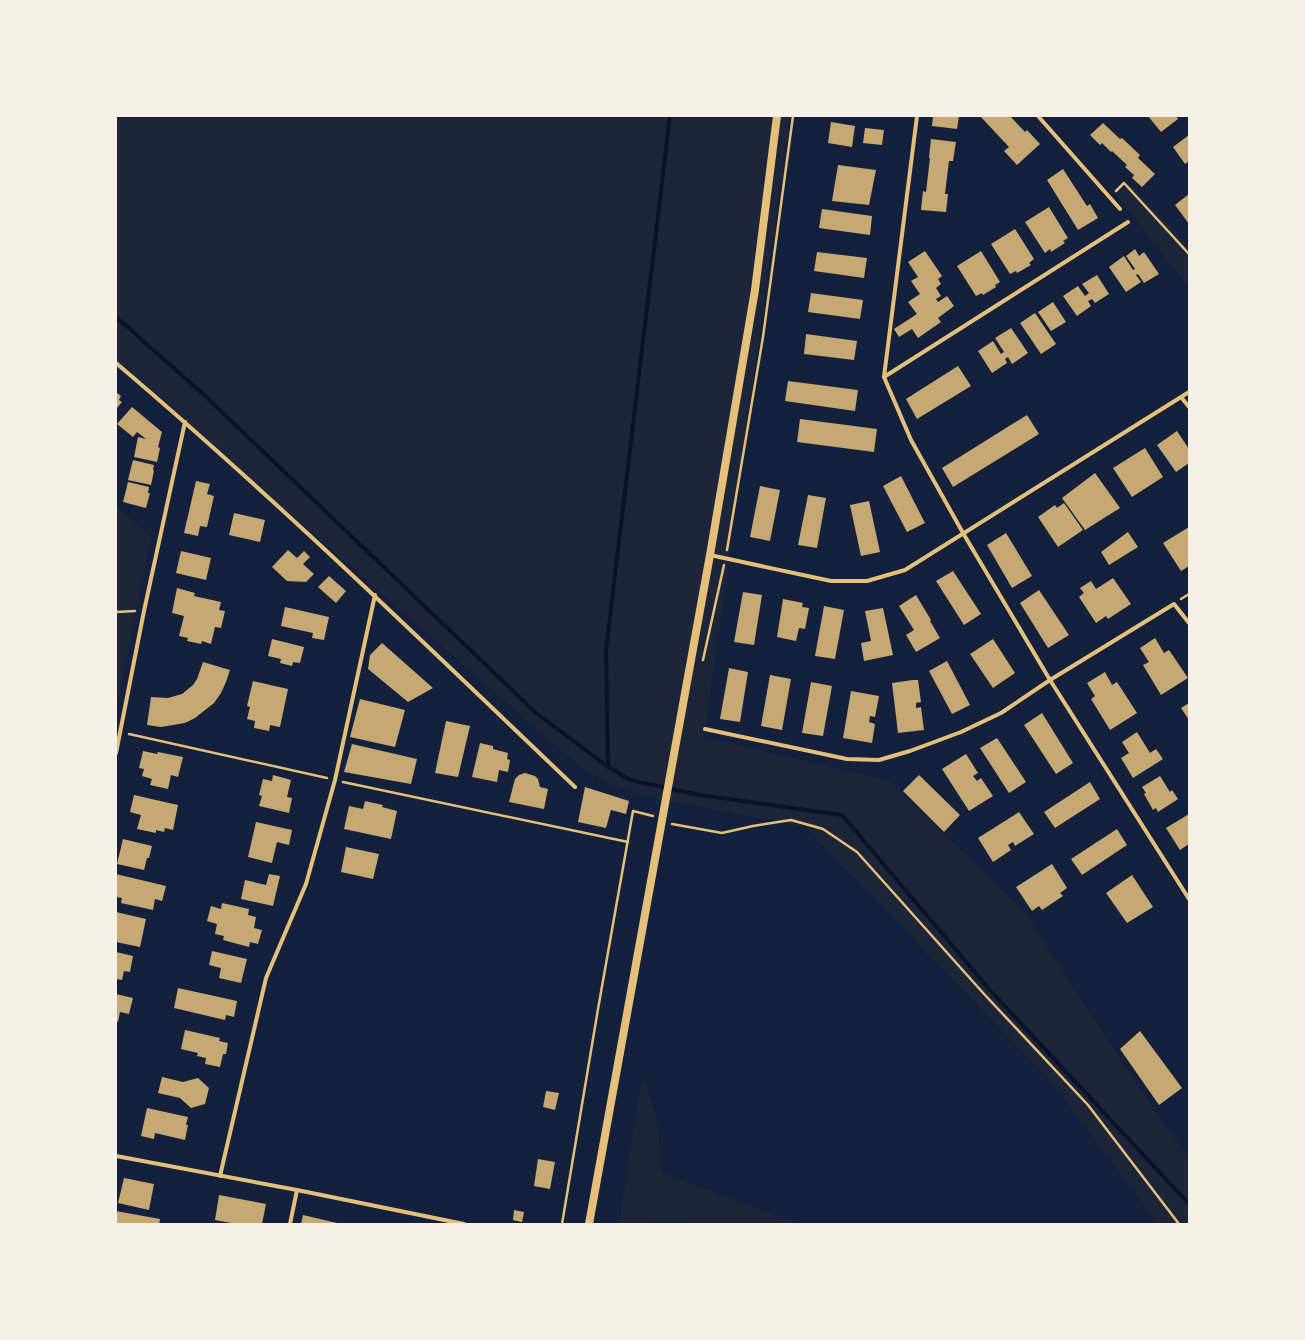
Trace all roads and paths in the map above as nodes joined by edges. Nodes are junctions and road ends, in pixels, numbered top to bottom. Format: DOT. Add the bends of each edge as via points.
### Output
graph roads {
  1 [pos="777,116"];
  2 [pos="793,116"];
  3 [pos="917,116"];
  4 [pos="1038,116"];
  5 [pos="1110,197"];
  6 [pos="1120,209"];
  7 [pos="1128,222"];
  8 [pos="1189,254"];
  9 [pos="116,364"];
  10 [pos="884,377"];
  11 [pos="1189,392"];
  12 [pos="1181,397"];
  13 [pos="1189,407"];
  14 [pos="185,422"];
  15 [pos="963,533"];
  16 [pos="710,555"];
  17 [pos="726,558"];
  18 [pos="375,596"];
  19 [pos="144,611"];
  20 [pos="116,612"];
  21 [pos="1189,623"];
  22 [pos="703,664"];
  23 [pos="1050,680"];
  24 [pos="705,729"];
  25 [pos="120,733"];
  26 [pos="116,753"];
  27 [pos="334,780"];
  28 [pos="575,787"];
  29 [pos="666,818"];
  30 [pos="628,842"];
  31 [pos="1189,899"];
  32 [pos="116,1157"];
  33 [pos="220,1176"];
  34 [pos="297,1190"];
  35 [pos="290,1224"];
  36 [pos="464,1224"];
  37 [pos="562,1224"];
  38 [pos="589,1224"];
  39 [pos="1179,1224"];
  1 -- 16 [label="main road" via="755,290"];
  2 -- 17 [label="path" via="763,337"];
  3 -- 10 [label="street"];
  4 -- 5 [label="street"];
  5 -- 6 [label="street"];
  5 -- 8 [label="path" via="1124,184"];
  7 -- 10 [label="street"];
  9 -- 14 [label="street"];
  10 -- 15 [label="street" via="911,440"];
  11 -- 12 [label="street"];
  12 -- 13 [label="street"];
  12 -- 15 [label="street"];
  14 -- 18 [label="street"];
  14 -- 19 [label="street"];
  15 -- 17 [label="street" via="905,570 867,581 831,581"];
  15 -- 23 [label="street"];
  16 -- 17 [label="street"];
  16 -- 29 [label="main road" via="664,808"];
  17 -- 22 [label="path"];
  18 -- 27 [label="street"];
  18 -- 28 [label="street"];
  19 -- 20 [label="path"];
  19 -- 25 [label="street"];
  21 -- 23 [label="street" via="1174,604"];
  23 -- 24 [label="street" via="1002,713 961,732 879,760 847,759"];
  23 -- 31 [label="street"];
  25 -- 26 [label="street"];
  25 -- 27 [label="path"];
  27 -- 30 [label="path"];
  27 -- 33 [label="street" via="306,884 266,978"];
  29 -- 30 [label="path" via="633,811"];
  29 -- 38 [label="main road"];
  29 -- 39 [label="path" via="670,824 722,833 791,820 823,829 857,852 1088,1105"];
  30 -- 37 [label="path"];
  32 -- 33 [label="street"];
  33 -- 34 [label="street"];
  34 -- 35 [label="street"];
  34 -- 36 [label="street"];
}
